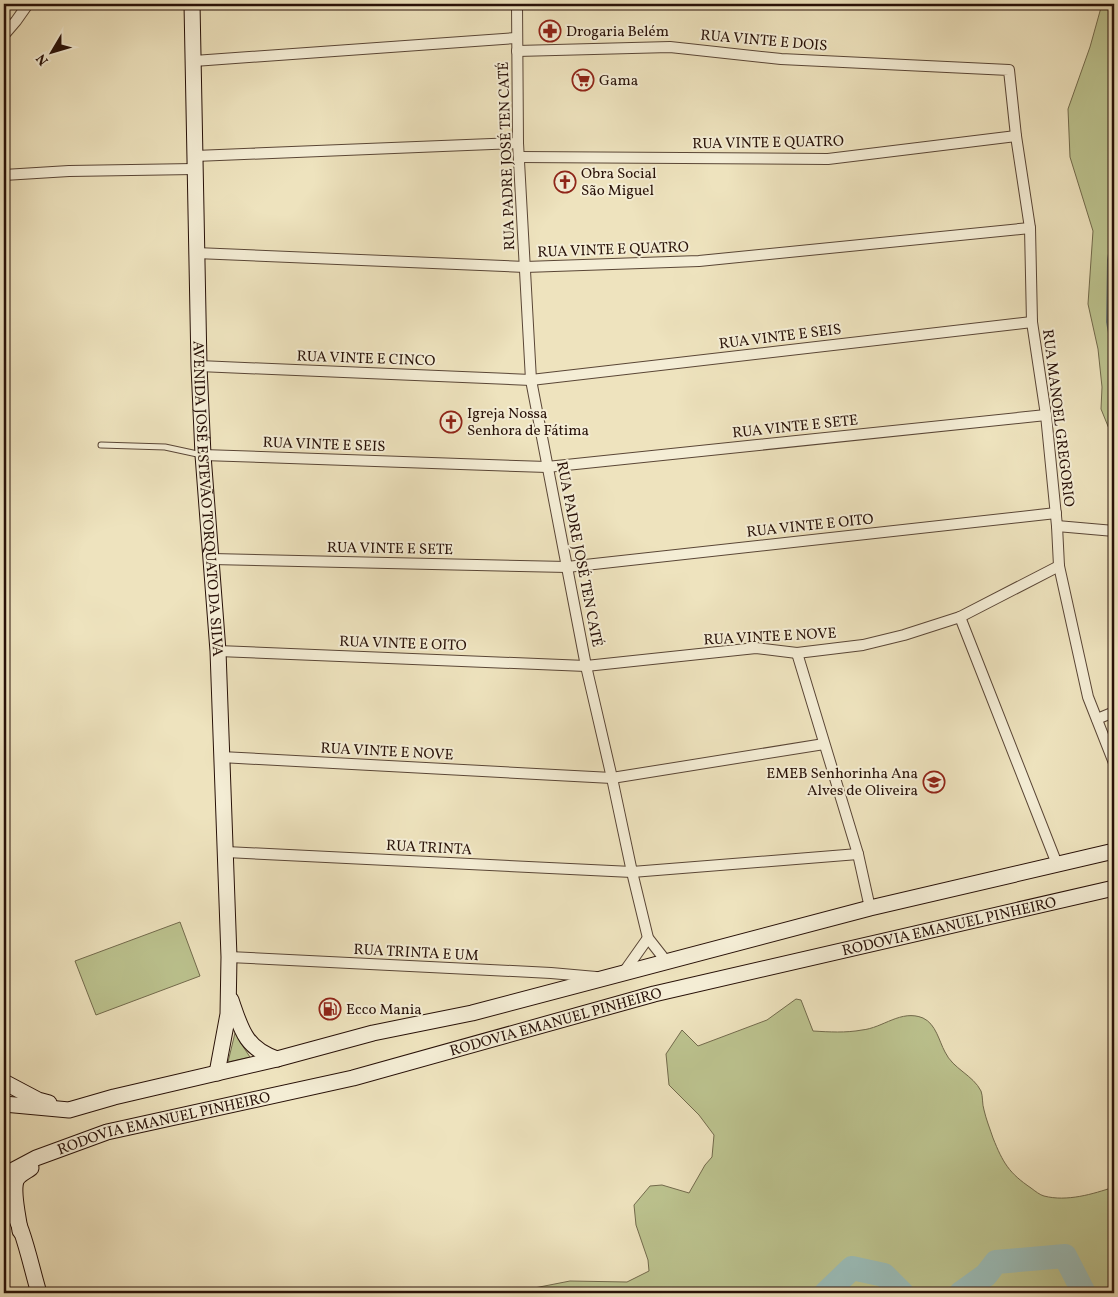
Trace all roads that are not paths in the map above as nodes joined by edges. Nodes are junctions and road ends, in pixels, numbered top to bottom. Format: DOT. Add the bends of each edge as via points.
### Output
graph roads {
  1 [pos="28,4"];
  2 [pos="192,4"];
  3 [pos="517,4"];
  4 [pos="4,35"];
  5 [pos="516,38"];
  6 [pos="517,51"];
  7 [pos="194,61"];
  8 [pos="1009,70"];
  9 [pos="1016,136"];
  10 [pos="518,142"];
  11 [pos="520,157"];
  12 [pos="194,162"];
  13 [pos="4,175"];
  14 [pos="1030,228"];
  15 [pos="196,253"];
  16 [pos="525,267"];
  17 [pos="1032,322"];
  18 [pos="199,366"];
  19 [pos="531,380"];
  20 [pos="1046,415"];
  21 [pos="101,445"];
  22 [pos="203,455"];
  23 [pos="547,467"];
  24 [pos="1056,513"];
  25 [pos="1057,526"];
  26 [pos="1114,531"];
  27 [pos="212,559"];
  28 [pos="1059,566"];
  29 [pos="567,567"];
  30 [pos="960,617"];
  31 [pos="218,651"];
  32 [pos="797,653"];
  33 [pos="586,666"];
  34 [pos="1114,712"];
  35 [pos="1097,719"];
  36 [pos="824,744"];
  37 [pos="221,757"];
  38 [pos="1114,763"];
  39 [pos="612,778"];
  40 [pos="1114,851"];
  41 [pos="226,852"];
  42 [pos="858,854"];
  43 [pos="1056,864"];
  44 [pos="632,872"];
  45 [pos="1114,888"];
  46 [pos="870,908"];
  47 [pos="648,938"];
  48 [pos="229,957"];
  49 [pos="666,961"];
  50 [pos="624,972"];
  51 [pos="602,978"];
  52 [pos="229,992"];
  53 [pos="276,1059"];
  54 [pos="217,1073"];
  55 [pos="4,1082"];
  56 [pos="4,1104"];
  57 [pos="69,1110"];
  58 [pos="72,1145"];
  59 [pos="4,1175"];
  60 [pos="4,1197"];
  61 [pos="20,1231"];
  62 [pos="39,1293"];
  1 -- 4 [label="street"];
  2 -- 7 [label="main road, AVENIDA JOSÉ ESTEVÃO TORQUATO DA SILVA"];
  3 -- 5 [label="street, RUA PADRE JOSÉ TEN CATÉ"];
  5 -- 6 [label="street, RUA PADRE JOSÉ TEN CATÉ"];
  5 -- 7 [label="street"];
  6 -- 8 [label="street, RUA VINTE E DOIS" via="670,47 781,59"];
  6 -- 10 [label="street, RUA PADRE JOSÉ TEN CATÉ"];
  7 -- 12 [label="main road, AVENIDA JOSÉ ESTEVÃO TORQUATO DA SILVA"];
  8 -- 9 [label="street, RUA MANOEL GREGORIO"];
  9 -- 11 [label="street, RUA VINTE E QUATRO" via="828,159"];
  9 -- 14 [label="street, RUA MANOEL GREGORIO"];
  10 -- 11 [label="street, RUA PADRE JOSÉ TEN CATÉ"];
  10 -- 12 [label="street"];
  11 -- 16 [label="street, RUA PADRE JOSÉ TEN CATÉ"];
  12 -- 13 [label="street"];
  12 -- 15 [label="main road, AVENIDA JOSÉ ESTEVÃO TORQUATO DA SILVA"];
  14 -- 16 [label="street, RUA VINTE E QUATRO" via="699,261"];
  14 -- 17 [label="street, RUA MANOEL GREGORIO"];
  15 -- 16 [label="street, RUA VINTE E QUATRO"];
  15 -- 18 [label="main road, AVENIDA JOSÉ ESTEVÃO TORQUATO DA SILVA"];
  16 -- 19 [label="street, RUA PADRE JOSÉ TEN CATÉ"];
  17 -- 19 [label="street, RUA VINTE E SEIS"];
  17 -- 20 [label="street, RUA MANOEL GREGORIO"];
  18 -- 19 [label="street, RUA VINTE E CINCO"];
  18 -- 22 [label="main road, AVENIDA JOSÉ ESTEVÃO TORQUATO DA SILVA"];
  19 -- 23 [label="street, RUA PADRE JOSÉ TEN CATÉ"];
  20 -- 23 [label="street, RUA VINTE E SETE"];
  20 -- 24 [label="street, RUA MANOEL GREGORIO"];
  21 -- 22 [label="lane, RUA VINTE E SEIS" via="166,447"];
  22 -- 23 [label="street, RUA VINTE E SEIS"];
  22 -- 27 [label="main road, AVENIDA JOSÉ ESTEVÃO TORQUATO DA SILVA"];
  23 -- 29 [label="street, RUA PADRE JOSÉ TEN CATÉ"];
  24 -- 25 [label="street, RUA MANOEL GREGORIO"];
  24 -- 29 [label="street, RUA VINTE E OITO"];
  25 -- 26 [label="street"];
  25 -- 28 [label="street, RUA MANOEL GREGORIO"];
  27 -- 29 [label="street, RUA VINTE E SETE"];
  27 -- 31 [label="main road, AVENIDA JOSÉ ESTEVÃO TORQUATO DA SILVA"];
  28 -- 30 [label="street, RUA VINTE E NOVE"];
  28 -- 35 [label="street, RUA MANOEL GREGORIO" via="1088,697"];
  29 -- 33 [label="street, RUA PADRE JOSÉ TEN CATÉ"];
  30 -- 32 [label="street, RUA VINTE E NOVE" via="863,645"];
  30 -- 43 [label="street"];
  31 -- 33 [label="street, RUA VINTE E OITO"];
  31 -- 37 [label="main road, AVENIDA JOSÉ ESTEVÃO TORQUATO DA SILVA"];
  32 -- 33 [label="street, RUA VINTE E NOVE" via="756,648"];
  32 -- 36 [label="street"];
  33 -- 39 [label="street, RUA PADRE JOSÉ TEN CATÉ"];
  34 -- 35 [label="street"];
  35 -- 38 [label="street, RUA MANOEL GREGORIO"];
  36 -- 39 [label="street"];
  36 -- 42 [label="street"];
  37 -- 39 [label="street, RUA VINTE E NOVE"];
  37 -- 41 [label="main road, AVENIDA JOSÉ ESTEVÃO TORQUATO DA SILVA"];
  39 -- 44 [label="street, RUA PADRE JOSÉ TEN CATÉ"];
  40 -- 43 [label="main road, RODOVIA EMANUEL PINHEIRO"];
  41 -- 44 [label="street, RUA TRINTA"];
  41 -- 48 [label="main road, AVENIDA JOSÉ ESTEVÃO TORQUATO DA SILVA"];
  42 -- 44 [label="street"];
  42 -- 46 [label="street"];
  43 -- 46 [label="main road, RODOVIA EMANUEL PINHEIRO"];
  44 -- 47 [label="street, RUA PADRE JOSÉ TEN CATÉ"];
  45 -- 58 [label="main road, RODOVIA EMANUEL PINHEIRO" via="654,994 353,1078 107,1132"];
  46 -- 49 [label="main road, RODOVIA EMANUEL PINHEIRO"];
  47 -- 49 [label="street"];
  47 -- 50 [label="street"];
  48 -- 51 [label="street, RUA TRINTA E UM"];
  48 -- 52 [label="main road, AVENIDA JOSÉ ESTEVÃO TORQUATO DA SILVA"];
  49 -- 50 [label="main road, RODOVIA EMANUEL PINHEIRO"];
  50 -- 51 [label="main road, RODOVIA EMANUEL PINHEIRO"];
  51 -- 53 [label="main road, RODOVIA EMANUEL PINHEIRO" via="472,1014 373,1033"];
  52 -- 53 [label="main road, AVENIDA JOSÉ ESTEVÃO TORQUATO DA SILVA" via="242,1032 252,1045"];
  52 -- 54 [label="main road, AVENIDA JOSÉ ESTEVÃO TORQUATO DA SILVA"];
  53 -- 54 [label="main road, RODOVIA EMANUEL PINHEIRO"];
  54 -- 57 [label="main road, RODOVIA EMANUEL PINHEIRO"];
  55 -- 57 [label="main road" via="38,1100"];
  56 -- 57 [label="main road, RODOVIA EMANUEL PINHEIRO"];
  58 -- 59 [label="main road, RODOVIA EMANUEL PINHEIRO" via="36,1158"];
  58 -- 61 [label="main road" via="22,1174 16,1181"];
  60 -- 61 [label="main road"];
  61 -- 62 [label="main road"];
}
